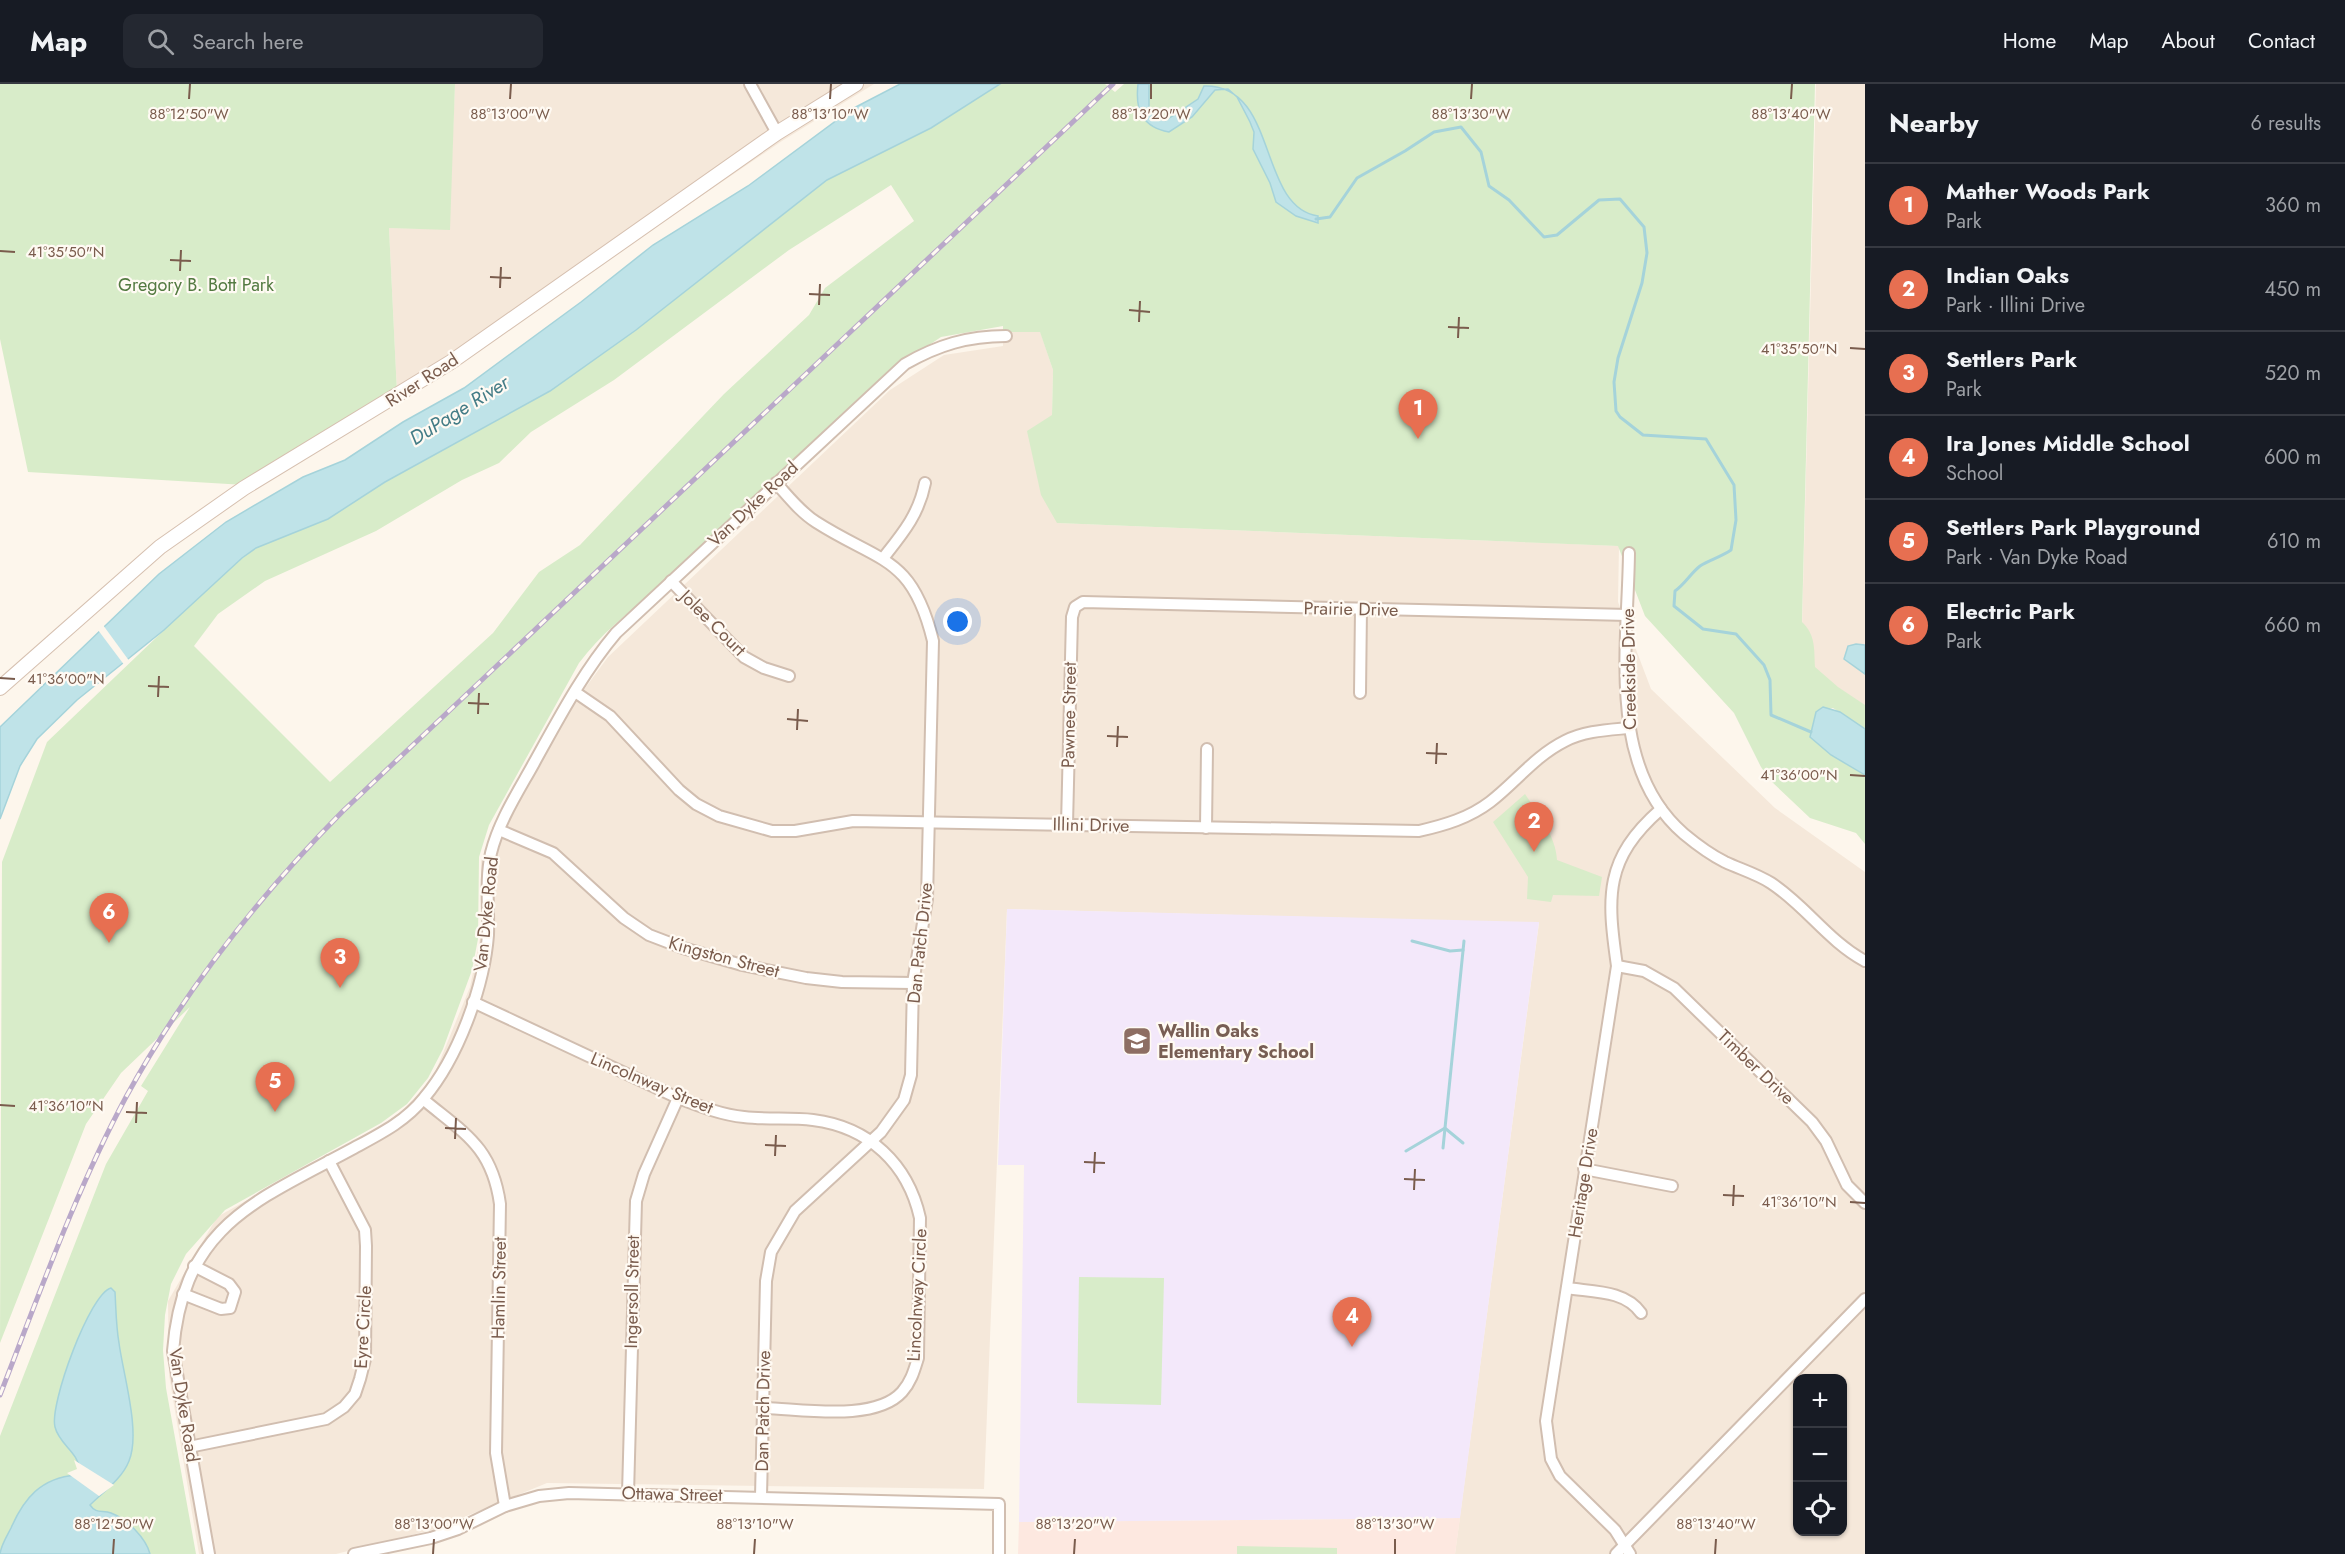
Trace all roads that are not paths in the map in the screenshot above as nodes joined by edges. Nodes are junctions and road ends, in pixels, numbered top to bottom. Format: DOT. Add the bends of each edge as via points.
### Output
graph roads {
  1 [pos="750,84"];
  2 [pos="856,84"];
  3 [pos="777,132"];
  4 [pos="1006,336"];
  5 [pos="776,483"];
  6 [pos="925,483"];
  7 [pos="1629,553"];
  8 [pos="884,557"];
  9 [pos="671,582"];
  10 [pos="1075,607"];
  11 [pos="1361,609"];
  12 [pos="1628,615"];
  13 [pos="789,676"];
  14 [pos="0,688"];
  15 [pos="575,692"];
  16 [pos="1360,693"];
  17 [pos="1628,728"];
  18 [pos="1207,749"];
  19 [pos="1662,809"];
  20 [pos="930,822"];
  21 [pos="1067,825"];
  22 [pos="1206,828"];
  23 [pos="499,830"];
  24 [pos="1865,961"];
  25 [pos="1617,966"];
  26 [pos="913,983"];
  27 [pos="473,1002"];
  28 [pos="678,1098"];
  29 [pos="424,1100"];
  30 [pos="873,1142"];
  31 [pos="329,1161"];
  32 [pos="1584,1169"];
  33 [pos="1672,1186"];
  34 [pos="1865,1203"];
  35 [pos="194,1266"];
  36 [pos="1567,1288"];
  37 [pos="183,1294"];
  38 [pos="1865,1299"];
  39 [pos="1641,1313"];
  40 [pos="765,1408"];
  41 [pos="189,1447"];
  42 [pos="628,1494"];
  43 [pos="761,1496"];
  44 [pos="505,1506"];
  45 [pos="1627,1550"];
  46 [pos="209,1554"];
  47 [pos="354,1554"];
  48 [pos="999,1554"];
  49 [pos="1616,1554"];
  1 -- 3 [label="street"];
  2 -- 3 [label="street, River Road"];
  3 -- 14 [label="street, River Road" via="451,362 244,488 160,547"];
  4 -- 5 [label="street, Van Dyke Road" via="977,336 947,343 905,364"];
  5 -- 8 [label="street, Dan Patch Drive" via="813,520"];
  5 -- 9 [label="street, Van Dyke Road"];
  6 -- 8 [label="street" via="912,521"];
  7 -- 12 [label="street, Creekside Drive"];
  8 -- 20 [label="street, Dan Patch Drive" via="916,590 933,641"];
  9 -- 13 [label="street, Jolee Court" via="744,657"];
  9 -- 15 [label="street, Van Dyke Road" via="616,633"];
  10 -- 11 [label="street, Prairie Drive" via="1083,603"];
  10 -- 21 [label="street, Pawnee Street"];
  11 -- 12 [label="street, Prairie Drive"];
  11 -- 16 [label="street"];
  12 -- 17 [label="street, Creekside Drive"];
  15 -- 20 [label="street, Illini Drive" via="610,716 679,790 719,816 772,831 853,821"];
  15 -- 23 [label="street, Van Dyke Road"];
  17 -- 19 [label="street, Creekside Drive" via="1634,758"];
  17 -- 22 [label="street, Illini Drive" via="1567,739 1543,754 1491,801 1444,826 1394,832"];
  18 -- 22 [label="street"];
  19 -- 24 [label="street, Creekside Drive" via="1701,847 1769,882 1844,950"];
  19 -- 25 [label="street, Heritage Drive" via="1635,835 1619,861 1610,912"];
  20 -- 21 [label="street, Illini Drive"];
  20 -- 26 [label="street, Dan Patch Drive" via="927,899"];
  21 -- 22 [label="street, Illini Drive"];
  23 -- 26 [label="street, Kingston Street" via="553,853 624,918 649,935 683,948 806,978"];
  23 -- 27 [label="street, Van Dyke Road" via="491,855 488,936"];
  25 -- 32 [label="street, Heritage Drive"];
  25 -- 34 [label="street, Timber Drive" via="1644,971 1674,988 1812,1122 1826,1140 1847,1185"];
  26 -- 30 [label="street, Dan Patch Drive" via="911,1075 904,1100"];
  27 -- 28 [label="street, Lincolnway Street"];
  27 -- 29 [label="street, Van Dyke Road" via="452,1055"];
  28 -- 30 [label="street, Lincolnway Street" via="744,1117 833,1124"];
  28 -- 42 [label="street, Ingersoll Street" via="636,1201"];
  29 -- 31 [label="street, Van Dyke Road" via="401,1121"];
  29 -- 44 [label="street, Hamlin Street" via="472,1140 488,1158 497,1178 500,1204 496,1454"];
  30 -- 40 [label="street, Dan Patch Drive" via="795,1211 771,1252 766,1281"];
  30 -- 40 [label="street, Lincolnway Circle" via="903,1172 920,1218 918,1358 911,1380 900,1394 869,1410"];
  31 -- 35 [label="street, Van Dyke Road" via="238,1213"];
  31 -- 41 [label="street, Eyre Circle" via="365,1230 364,1359 355,1394 326,1419"];
  32 -- 33 [label="street"];
  32 -- 36 [label="street, Heritage Drive"];
  35 -- 37 [label="street, Van Dyke Road"];
  35 -- 37 [label="street" via="229,1284 235,1300 230,1308 221,1309"];
  36 -- 39 [label="street" via="1622,1297"];
  36 -- 45 [label="street, Heritage Drive" via="1546,1421 1551,1459 1560,1476 1615,1530"];
  37 -- 41 [label="street, Van Dyke Road" via="175,1321 173,1351"];
  38 -- 45 [label="street"];
  40 -- 43 [label="street, Dan Patch Drive"];
  41 -- 46 [label="street, Van Dyke Road"];
  42 -- 43 [label="street, Ottawa Street"];
  42 -- 44 [label="street, Ottawa Street" via="569,1493 539,1496"];
  43 -- 48 [label="street, Ottawa Street" via="999,1504"];
  44 -- 47 [label="street, Ottawa Street" via="431,1538"];
  45 -- 49 [label="street"];
}
